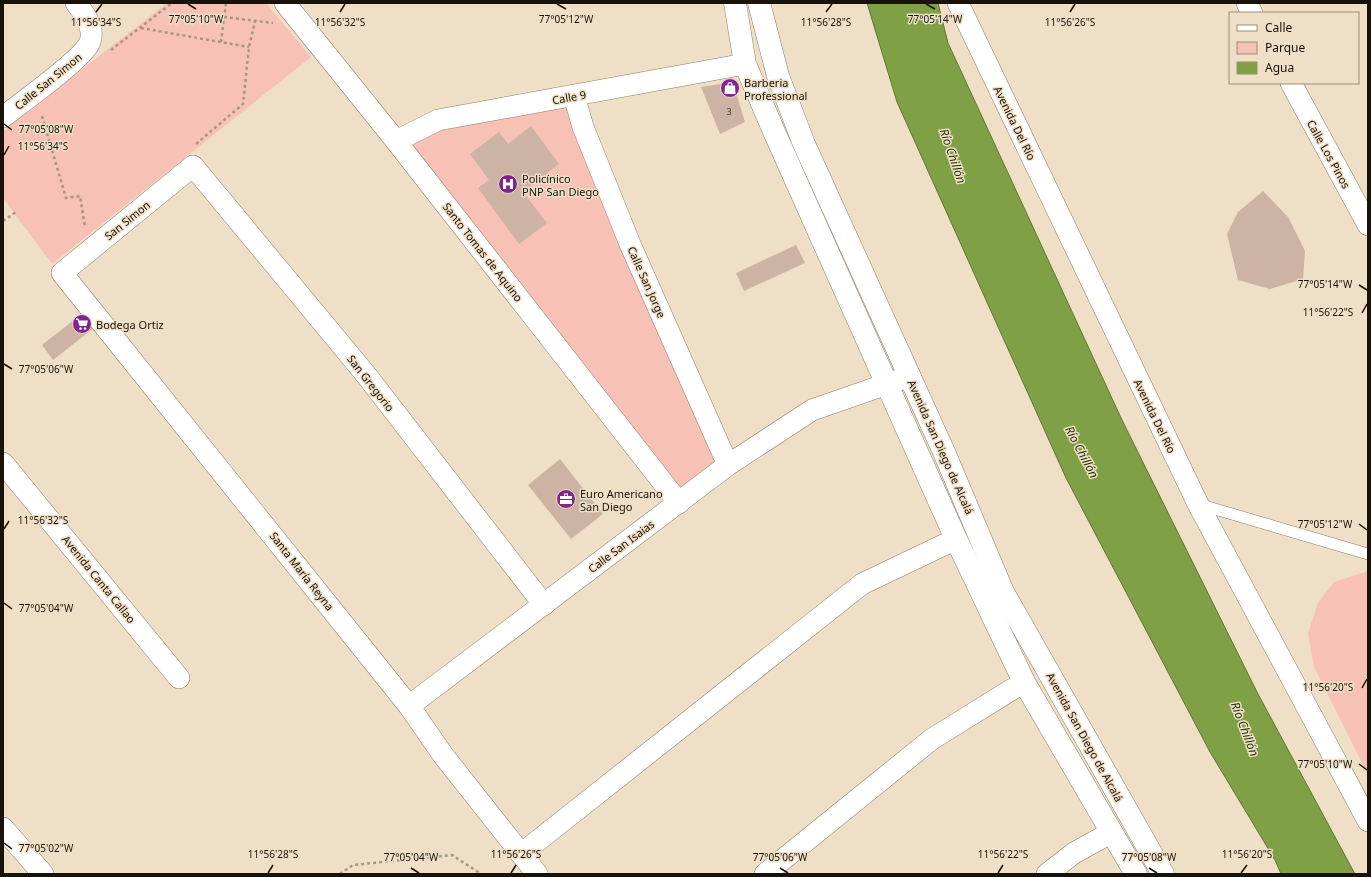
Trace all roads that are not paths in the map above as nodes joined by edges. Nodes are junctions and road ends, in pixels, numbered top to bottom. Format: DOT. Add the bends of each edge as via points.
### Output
graph roads {
  1 [pos="76,3"];
  2 [pos="284,3"];
  3 [pos="735,3"];
  4 [pos="759,3"];
  5 [pos="958,3"];
  6 [pos="1247,3"];
  7 [pos="1252,12"];
  8 [pos="745,64"];
  9 [pos="1292,84"];
  10 [pos="574,96"];
  11 [pos="3,117"];
  12 [pos="396,141"];
  13 [pos="193,166"];
  14 [pos="1368,225"];
  15 [pos="62,273"];
  16 [pos="910,376"];
  17 [pos="886,383"];
  18 [pos="3,463"];
  19 [pos="728,465"];
  20 [pos="679,503"];
  21 [pos="1198,504"];
  22 [pos="956,539"];
  23 [pos="1368,554"];
  24 [pos="544,605"];
  25 [pos="179,678"];
  26 [pos="1024,682"];
  27 [pos="409,706"];
  28 [pos="1368,821"];
  29 [pos="3,828"];
  30 [pos="1112,832"];
  31 [pos="521,854"];
  32 [pos="44,874"];
  33 [pos="537,874"];
  34 [pos="765,874"];
  35 [pos="1047,874"];
  36 [pos="1136,874"];
  37 [pos="1163,874"];
  1 -- 11 [label="street, Calle San Simon" via="85,14 90,27 90,42 80,56"];
  2 -- 12 [label="street, Santo Tomas de Aquino"];
  3 -- 8 [label="main road, Avenida San Diego de Alcalá"];
  4 -- 16 [label="main road, Avenida San Diego de Alcalá" via="778,76 804,144"];
  5 -- 21 [label="street, Avenida Del Río"];
  6 -- 7 [label="street"];
  8 -- 10 [label="street, Calle 9"];
  8 -- 17 [label="main road, Avenida San Diego de Alcalá"];
  9 -- 14 [label="street, Calle Los Pinos"];
  10 -- 12 [label="street, Calle 9" via="438,120"];
  10 -- 19 [label="street, Calle San Jorge" via="583,127 630,244"];
  12 -- 20 [label="street, Santo Tomas de Aquino"];
  13 -- 15 [label="street, San Simon"];
  13 -- 24 [label="street, San Gregorio" via="367,376"];
  15 -- 27 [label="street, Santa María Reyna"];
  16 -- 17 [label="street, Calle San Isaias"];
  16 -- 37 [label="main road, Avenida San Diego de Alcalá" via="1003,592"];
  17 -- 19 [label="street, Calle San Isaias" via="812,410"];
  17 -- 22 [label="main road, Avenida San Diego de Alcalá"];
  18 -- 25 [label="street, Avenida Canta Callao"];
  19 -- 20 [label="street, Calle San Isaias"];
  20 -- 24 [label="street, Calle San Isaias"];
  21 -- 23 [label="lane"];
  21 -- 28 [label="street, Avenida Del Río"];
  22 -- 26 [label="main road, Avenida San Diego de Alcalá"];
  22 -- 31 [label="street" via="862,584"];
  24 -- 27 [label="street, Calle San Isaias"];
  26 -- 30 [label="main road, Avenida San Diego de Alcalá"];
  26 -- 34 [label="street" via="932,739"];
  27 -- 31 [label="street, Santa María Reyna" via="443,755"];
  29 -- 32 [label="street"];
  30 -- 35 [label="street" via="1074,853"];
  30 -- 36 [label="main road, Avenida San Diego de Alcalá"];
  31 -- 33 [label="street, Santa María Reyna"];
}
